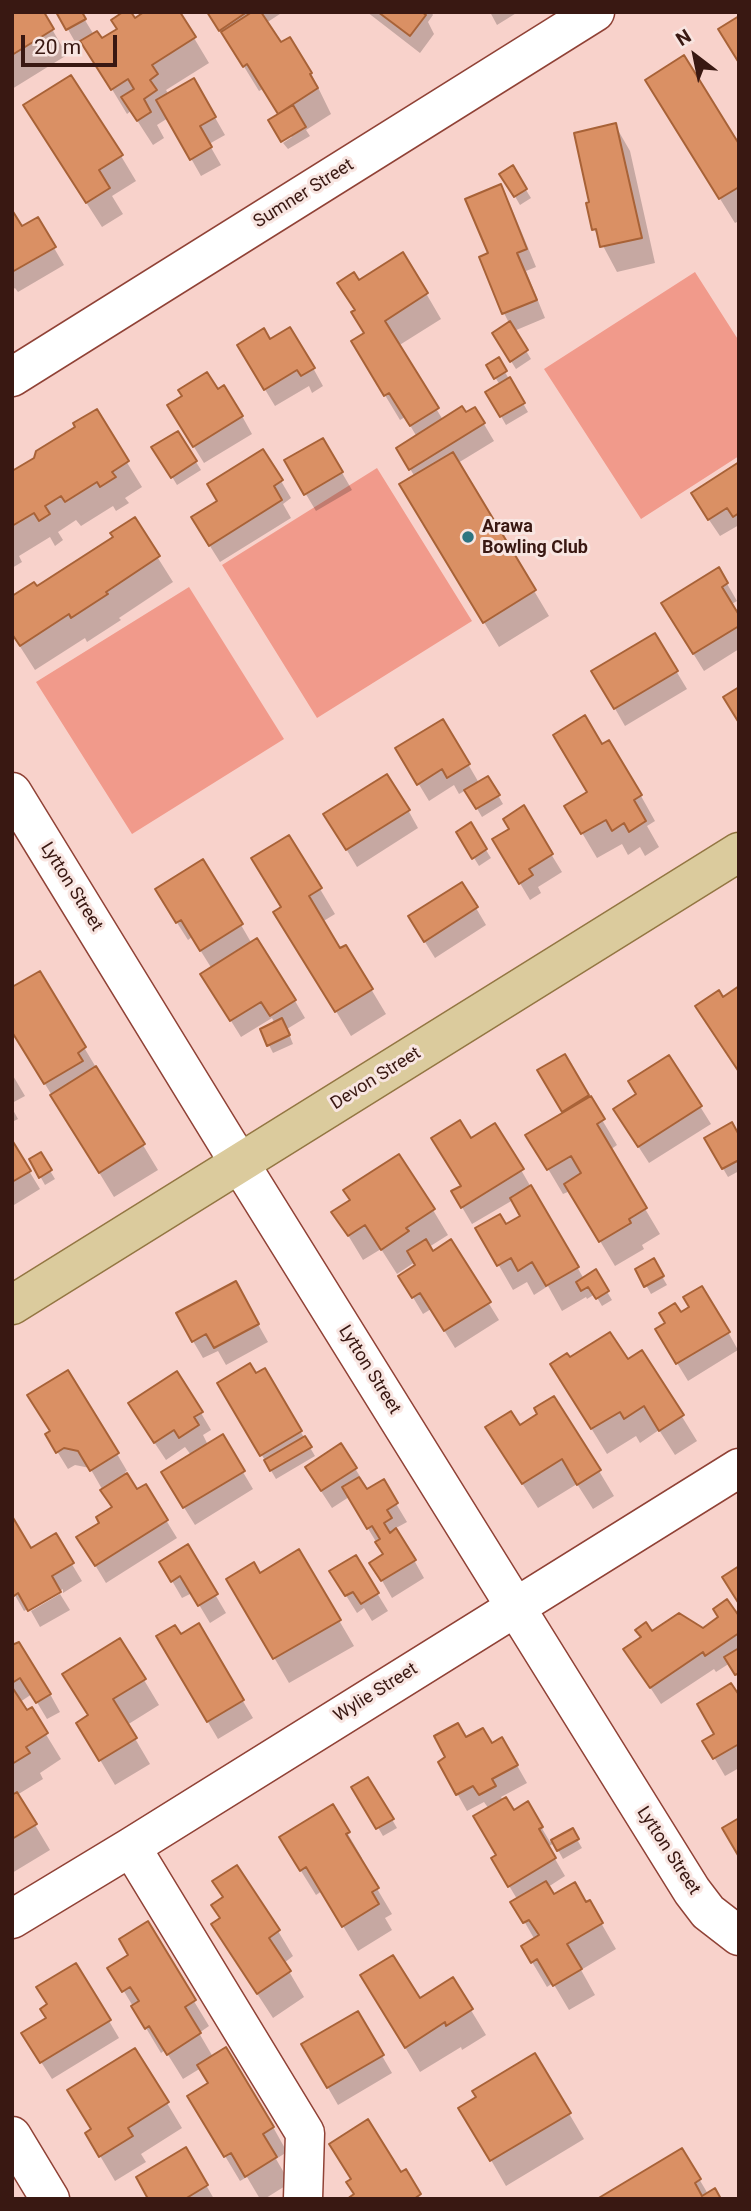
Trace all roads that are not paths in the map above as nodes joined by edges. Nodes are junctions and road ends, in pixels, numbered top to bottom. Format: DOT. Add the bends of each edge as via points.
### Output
graph roads {
  1 [pos="595,12"];
  2 [pos="12,377"];
  3 [pos="12,792"];
  4 [pos="739,852"];
  5 [pos="240,1164"];
  6 [pos="12,1305"];
  7 [pos="739,1468"];
  8 [pos="515,1607"];
  9 [pos="131,1847"];
  10 [pos="12,1919"];
  11 [pos="739,1936"];
  12 [pos="12,2136"];
  13 [pos="50,2199"];
  14 [pos="303,2199"];
  1 -- 2 [label="street, Sumner Street"];
  3 -- 5 [label="street, Lytton Street"];
  4 -- 5 [label="main road, Devon Street"];
  5 -- 6 [label="main road, Devon Street"];
  5 -- 8 [label="street, Lytton Street"];
  7 -- 8 [label="street, Wylie Street"];
  8 -- 9 [label="street, Wylie Street"];
  8 -- 11 [label="street, Lytton Street" via="692,1891 708,1912"];
  9 -- 10 [label="street, Wylie Street"];
  9 -- 14 [label="street" via="305,2133"];
  12 -- 13 [label="street"];
}
